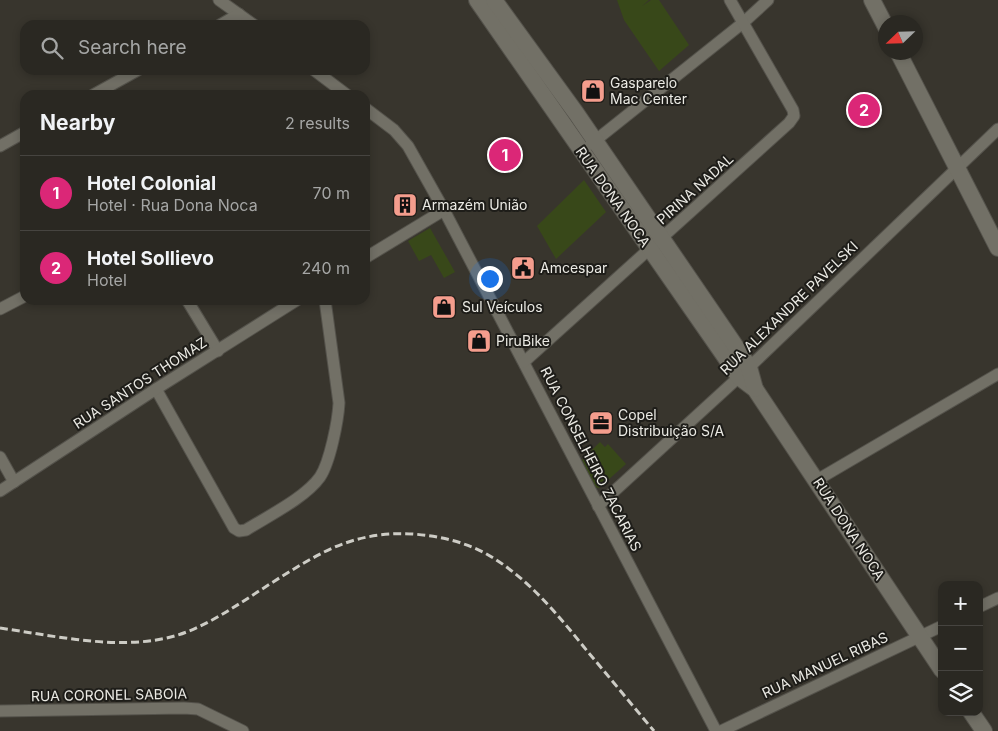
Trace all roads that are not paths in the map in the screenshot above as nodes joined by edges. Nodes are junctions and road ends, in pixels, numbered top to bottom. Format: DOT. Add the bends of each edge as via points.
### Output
graph roads {
  1 [pos="219,0"];
  2 [pos="730,0"];
  3 [pos="768,0"];
  4 [pos="872,0"];
  5 [pos="489,5"];
  6 [pos="239,14"];
  7 [pos="880,15"];
  8 [pos="229,20"];
  9 [pos="247,20"];
  10 [pos="744,22"];
  11 [pos="902,60"];
  12 [pos="129,75"];
  13 [pos="321,75"];
  14 [pos="102,90"];
  15 [pos="340,90"];
  16 [pos="370,112"];
  17 [pos="998,129"];
  18 [pos="20,135"];
  19 [pos="0,146"];
  20 [pos="588,146"];
  21 [pos="958,168"];
  22 [pos="444,210"];
  23 [pos="655,245"];
  24 [pos="998,248"];
  25 [pos="370,255"];
  26 [pos="20,299"];
  27 [pos="190,305"];
  28 [pos="289,305"];
  29 [pos="325,305"];
  30 [pos="0,309"];
  31 [pos="218,351"];
  32 [pos="524,362"];
  33 [pos="744,372"];
  34 [pos="998,374"];
  35 [pos="156,389"];
  36 [pos="0,457"];
  37 [pos="817,480"];
  38 [pos="14,482"];
  39 [pos="0,491"];
  40 [pos="598,506"];
  41 [pos="998,598"];
  42 [pos="983,605"];
  43 [pos="938,628"];
  44 [pos="920,637"];
  45 [pos="938,664"];
  46 [pos="0,711"];
  47 [pos="974,716"];
  48 [pos="243,731"];
  49 [pos="716,731"];
  50 [pos="721,731"];
  51 [pos="984,731"];
  1 -- 6 [label="street"];
  2 -- 10 [label="street"];
  3 -- 10 [label="street"];
  4 -- 7 [label="street"];
  5 -- 20 [label="street, RUA DONA NOCA"];
  6 -- 8 [label="street"];
  6 -- 9 [label="street"];
  10 -- 20 [label="street"];
  10 -- 23 [label="street, PIRINA NADAL" via="794,116"];
  11 -- 21 [label="street"];
  12 -- 14 [label="street"];
  13 -- 15 [label="street"];
  16 -- 22 [label="street, RUA CONSELHEIRO ZACARIAS" via="394,130 408,146"];
  17 -- 21 [label="street, RUA ALEXANDRE PAVELSKI"];
  18 -- 19 [label="street"];
  20 -- 23 [label="street, RUA DONA NOCA"];
  21 -- 24 [label="street"];
  21 -- 33 [label="street, RUA ALEXANDRE PAVELSKI"];
  22 -- 25 [label="street"];
  22 -- 32 [label="street, RUA CONSELHEIRO ZACARIAS"];
  23 -- 32 [label="street, PIRINA NADAL"];
  23 -- 33 [label="street, RUA DONA NOCA"];
  26 -- 30 [label="street"];
  27 -- 31 [label="street"];
  28 -- 31 [label="street, RUA SANTOS THOMAZ"];
  29 -- 35 [label="street" via="339,403 338,420 324,470 297,498 246,530 234,528"];
  31 -- 35 [label="street, RUA SANTOS THOMAZ"];
  32 -- 40 [label="street, RUA CONSELHEIRO ZACARIAS"];
  33 -- 37 [label="street, RUA DONA NOCA"];
  33 -- 40 [label="street, RUA ALEXANDRE PAVELSKI"];
  34 -- 37 [label="street"];
  35 -- 38 [label="street, RUA SANTOS THOMAZ"];
  36 -- 38 [label="street"];
  37 -- 44 [label="street, RUA DONA NOCA"];
  38 -- 39 [label="street, RUA SANTOS THOMAZ"];
  40 -- 49 [label="street, RUA CONSELHEIRO ZACARIAS"];
  41 -- 42 [label="street"];
  43 -- 44 [label="street, RUA MANUEL RIBAS"];
  44 -- 45 [label="street, RUA DONA NOCA"];
  44 -- 50 [label="street, RUA MANUEL RIBAS"];
  46 -- 48 [label="street, RUA CORONEL SABOIA" via="198,709"];
  47 -- 51 [label="street"];
}
